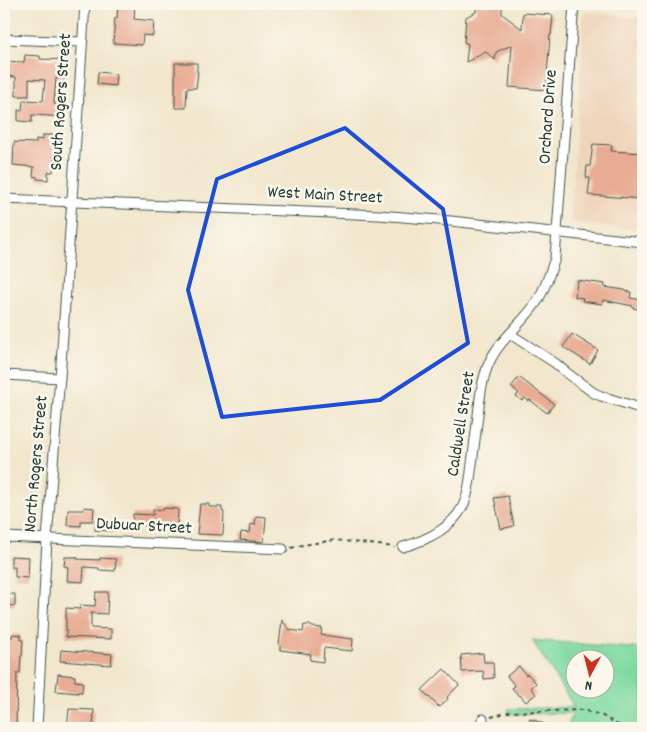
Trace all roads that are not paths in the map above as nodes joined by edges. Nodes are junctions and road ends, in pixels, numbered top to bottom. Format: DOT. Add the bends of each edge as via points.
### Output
graph roads {
  1 [pos="85,4"];
  2 [pos="574,4"];
  3 [pos="4,39"];
  4 [pos="82,42"];
  5 [pos="4,199"];
  6 [pos="72,202"];
  7 [pos="557,233"];
  8 [pos="643,242"];
  9 [pos="510,334"];
  10 [pos="4,375"];
  11 [pos="60,378"];
  12 [pos="643,409"];
  13 [pos="4,536"];
  14 [pos="47,538"];
  15 [pos="403,547"];
  16 [pos="283,550"];
  17 [pos="484,719"];
  18 [pos="38,728"];
  19 [pos="477,728"];
  1 -- 4 [label="street, South Rogers Street"];
  2 -- 7 [label="street, Orchard Drive"];
  3 -- 4 [label="street"];
  4 -- 6 [label="street, South Rogers Street"];
  5 -- 6 [label="street, West Main Street"];
  6 -- 7 [label="street, West Main Street" via="380,215"];
  6 -- 11 [label="street, North Rogers Street"];
  7 -- 8 [label="street, West Main Street"];
  7 -- 9 [label="street, Caldwell Street" via="555,258 542,294"];
  9 -- 12 [label="street" via="594,393"];
  9 -- 15 [label="street, Caldwell Street" via="495,351 483,382 470,482 461,510 442,529"];
  10 -- 11 [label="street"];
  11 -- 14 [label="street, North Rogers Street"];
  13 -- 14 [label="street, Dubuar Street"];
  14 -- 16 [label="street, Dubuar Street"];
  14 -- 18 [label="street, North Rogers Street"];
  17 -- 19 [label="street"];
}
